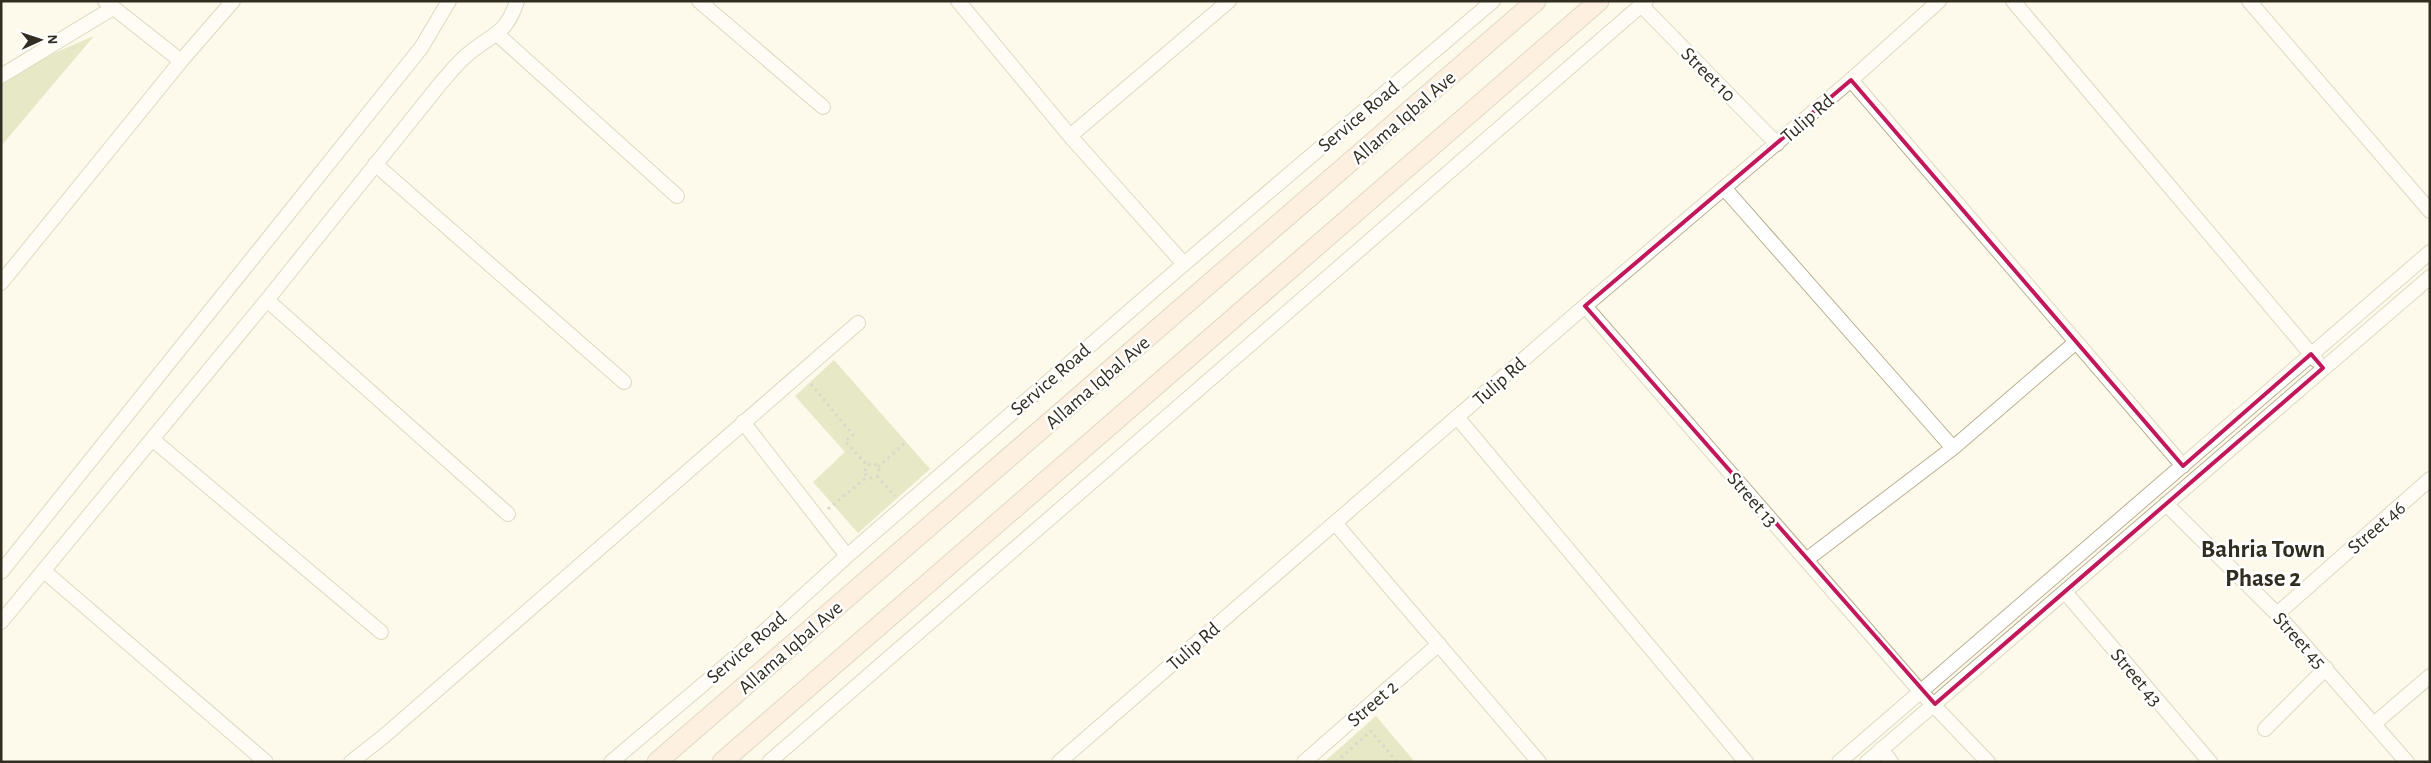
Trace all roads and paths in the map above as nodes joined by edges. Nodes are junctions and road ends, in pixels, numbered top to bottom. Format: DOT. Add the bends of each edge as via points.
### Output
graph roads {
  1 [pos="233,1"];
  2 [pos="449,1"];
  3 [pos="517,1"];
  4 [pos="699,1"];
  5 [pos="958,1"];
  6 [pos="1229,1"];
  7 [pos="1493,1"];
  8 [pos="1536,1"];
  9 [pos="1600,1"];
  10 [pos="1939,1"];
  11 [pos="2013,1"];
  12 [pos="2249,1"];
  13 [pos="1644,3"];
  14 [pos="109,5"];
  15 [pos="498,34"];
  16 [pos="181,61"];
  17 [pos="1,76"];
  18 [pos="1851,80"];
  19 [pos="823,107"];
  20 [pos="1070,136"];
  21 [pos="1777,144"];
  22 [pos="375,164"];
  23 [pos="1725,189"];
  24 [pos="677,196"];
  25 [pos="2430,211"];
  26 [pos="2430,252"];
  27 [pos="1184,264"];
  28 [pos="2430,277"];
  29 [pos="1,283"];
  30 [pos="268,300"];
  31 [pos="1585,306"];
  32 [pos="858,323"];
  33 [pos="2076,342"];
  34 [pos="2311,354"];
  35 [pos="2323,368"];
  36 [pos="801,372"];
  37 [pos="624,382"];
  38 [pos="1457,417"];
  39 [pos="743,422"];
  40 [pos="152,439"];
  41 [pos="906,442"];
  42 [pos="1953,448"];
  43 [pos="868,466"];
  44 [pos="2182,466"];
  45 [pos="878,467"];
  46 [pos="868,476"];
  47 [pos="877,476"];
  48 [pos="2430,479"];
  49 [pos="2166,504"];
  50 [pos="904,506"];
  51 [pos="508,514"];
  52 [pos="817,518"];
  53 [pos="1335,523"];
  54 [pos="846,556"];
  55 [pos="1806,560"];
  56 [pos="44,571"];
  57 [pos="1,572"];
  58 [pos="2065,592"];
  59 [pos="2276,614"];
  60 [pos="1,622"];
  61 [pos="381,632"];
  62 [pos="1440,644"];
  63 [pos="2326,668"];
  64 [pos="2430,676"];
  65 [pos="1920,691"];
  66 [pos="1935,704"];
  67 [pos="2375,723"];
  68 [pos="2265,729"];
  69 [pos="1881,749"];
  70 [pos="266,762"];
  71 [pos="351,762"];
  72 [pos="611,762"];
  73 [pos="657,762"];
  74 [pos="722,762"];
  75 [pos="769,762"];
  76 [pos="1059,762"];
  77 [pos="1304,762"];
  78 [pos="1336,762"];
  79 [pos="1397,762"];
  80 [pos="1539,762"];
  81 [pos="1746,762"];
  82 [pos="1838,762"];
  83 [pos="1867,762"];
  84 [pos="1891,762"];
  85 [pos="1988,762"];
  86 [pos="2210,762"];
  87 [pos="2407,762"];
  1 -- 16 [label="street"];
  2 -- 57 [label="street" via="421,48"];
  3 -- 15 [label="street" via="512,19"];
  4 -- 19 [label="street"];
  5 -- 20 [label="street"];
  6 -- 20 [label="street"];
  7 -- 27 [label="street, Service Road"];
  8 -- 73 [label="main road, Allama Iqbal Ave"];
  9 -- 74 [label="main road, Allama Iqbal Ave"];
  10 -- 18 [label="street, Tulip Rd"];
  11 -- 34 [label="street"];
  12 -- 25 [label="street"];
  13 -- 21 [label="street, Street 10"];
  13 -- 75 [label="street"];
  14 -- 16 [label="street"];
  14 -- 17 [label="street"];
  15 -- 22 [label="street" via="468,54"];
  15 -- 24 [label="street"];
  16 -- 29 [label="street"];
  18 -- 21 [label="street, Tulip Rd"];
  18 -- 33 [label="street"];
  20 -- 27 [label="street"];
  21 -- 23 [label="street, Tulip Rd"];
  22 -- 30 [label="street"];
  22 -- 37 [label="street"];
  23 -- 31 [label="street, Tulip Rd"];
  23 -- 42 [label="street"];
  26 -- 34 [label="street"];
  27 -- 50 [label="street, Service Road"];
  28 -- 35 [label="street"];
  30 -- 40 [label="street"];
  30 -- 51 [label="street"];
  31 -- 38 [label="street, Tulip Rd"];
  31 -- 55 [label="street, Street 13"];
  32 -- 36 [label="street"];
  33 -- 42 [label="street"];
  33 -- 44 [label="street"];
  34 -- 35 [label="street"];
  34 -- 44 [label="street"];
  35 -- 49 [label="street"];
  36 -- 39 [label="street"];
  36 -- 43 [label="path" via="853,435 846,441"];
  38 -- 53 [label="street, Tulip Rd"];
  38 -- 81 [label="street"];
  39 -- 52 [label="street"];
  39 -- 71 [label="street"];
  40 -- 56 [label="street"];
  40 -- 61 [label="street"];
  41 -- 45 [label="path"];
  42 -- 55 [label="street"];
  43 -- 45 [label="path" via="874,464"];
  43 -- 46 [label="path"];
  44 -- 65 [label="street"];
  45 -- 47 [label="path"];
  46 -- 47 [label="path"];
  46 -- 52 [label="path"];
  47 -- 50 [label="path"];
  48 -- 59 [label="street, Street 46"];
  49 -- 58 [label="street"];
  49 -- 59 [label="street, Street 45"];
  50 -- 54 [label="street, Service Road"];
  52 -- 54 [label="street"];
  53 -- 62 [label="street"];
  53 -- 76 [label="street, Tulip Rd"];
  54 -- 72 [label="street, Service Road" via="745,649"];
  55 -- 65 [label="street, Street 13"];
  56 -- 60 [label="street"];
  56 -- 70 [label="street"];
  58 -- 66 [label="street"];
  58 -- 86 [label="street, Street 43"];
  59 -- 63 [label="street, Street 45"];
  62 -- 77 [label="street, Street 2"];
  62 -- 80 [label="street"];
  63 -- 67 [label="street, Street 45"];
  63 -- 68 [label="street"];
  64 -- 67 [label="street"];
  65 -- 66 [label="street, Street 13"];
  65 -- 82 [label="street"];
  66 -- 69 [label="street"];
  66 -- 85 [label="street, Street 13"];
  67 -- 87 [label="street, Street 45"];
  69 -- 83 [label="street"];
  69 -- 84 [label="street"];
  78 -- 79 [label="path" via="1371,731"];
}
